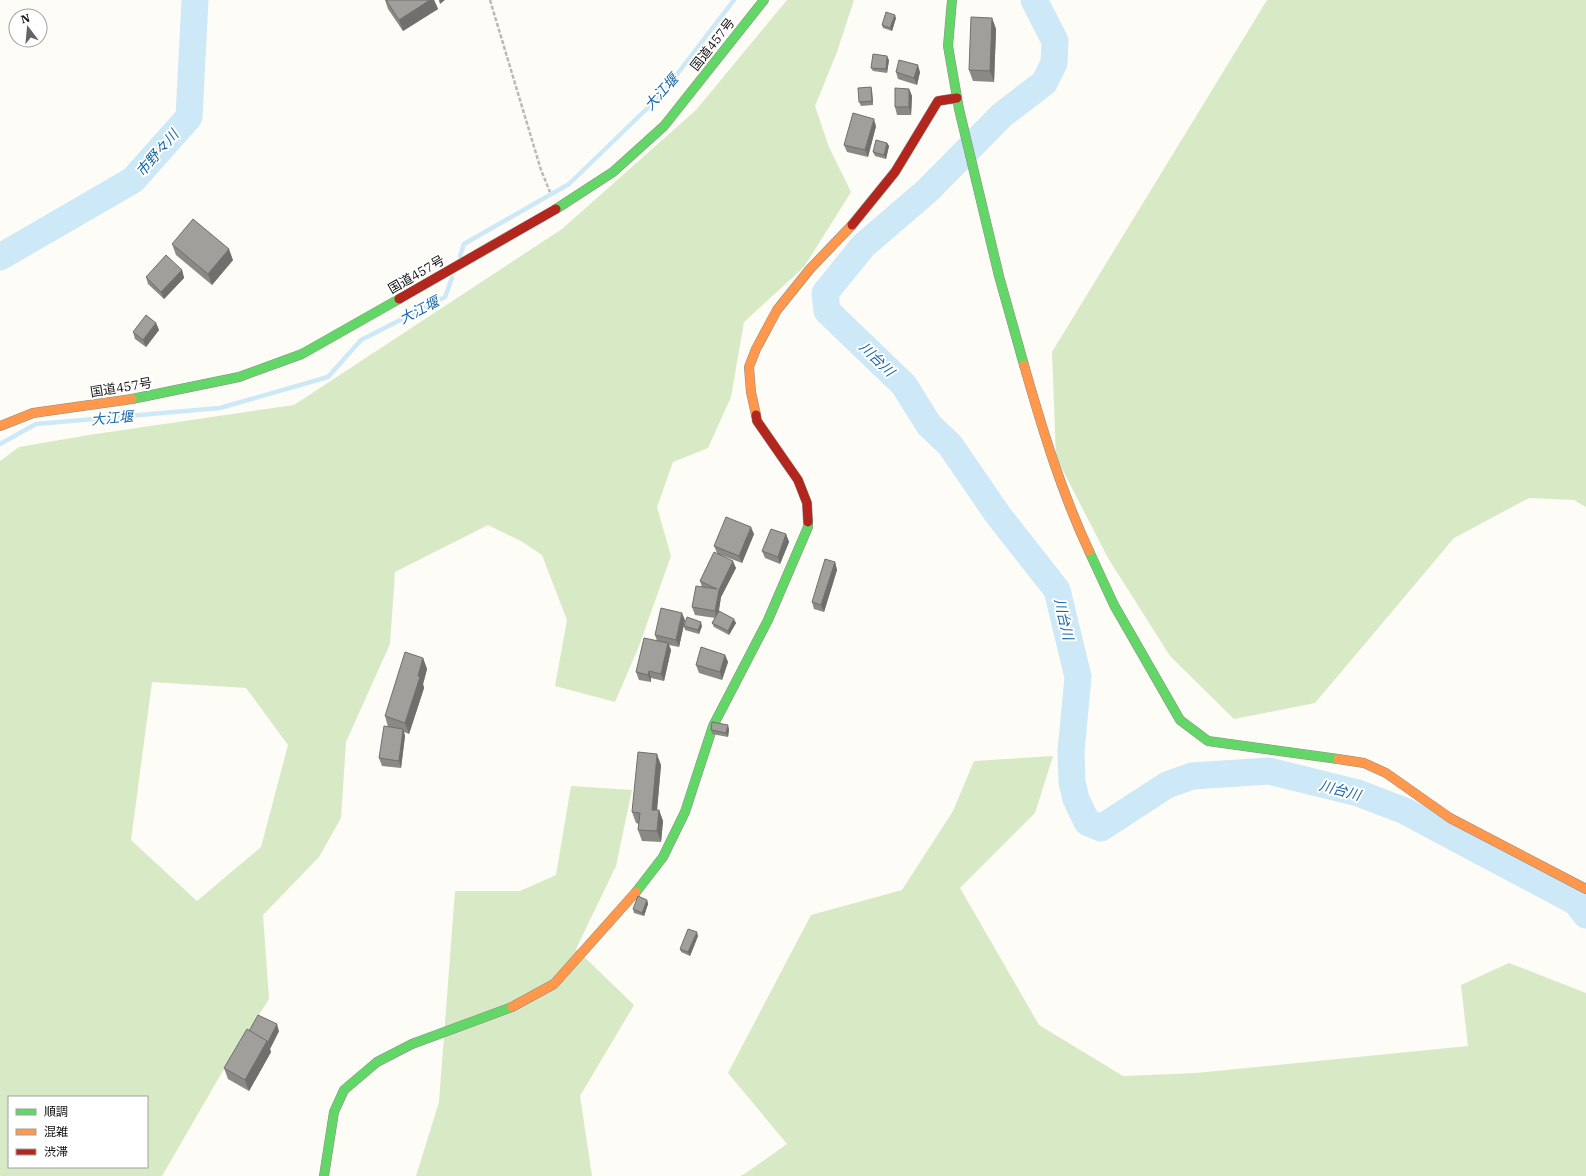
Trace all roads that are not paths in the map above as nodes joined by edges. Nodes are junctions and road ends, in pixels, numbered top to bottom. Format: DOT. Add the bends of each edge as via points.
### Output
graph roads {
  1 [pos="764,0"];
  2 [pos="952,0"];
  3 [pos="957,98"];
  4 [pos="0,426"];
  5 [pos="1586,889"];
  6 [pos="324,1176"];
  1 -- 4 [label="main road, 国道457号" via="664,126 613,172 557,209 302,354 239,377 138,398 33,413"];
  2 -- 3 [label="main road" via="948,46"];
  3 -- 5 [label="main road" via="999,276 1045,437 1074,520 1114,605 1180,720 1208,741 1364,762 1386,773 1450,818"];
  3 -- 6 [label="main road" via="938,101 895,172 850,228 810,269 777,310 756,348 749,367 757,421 798,480 807,503 808,527 768,620 713,726 685,812 663,857 634,894 554,984 517,1005 412,1044 376,1062 344,1090 334,1112"];
}
